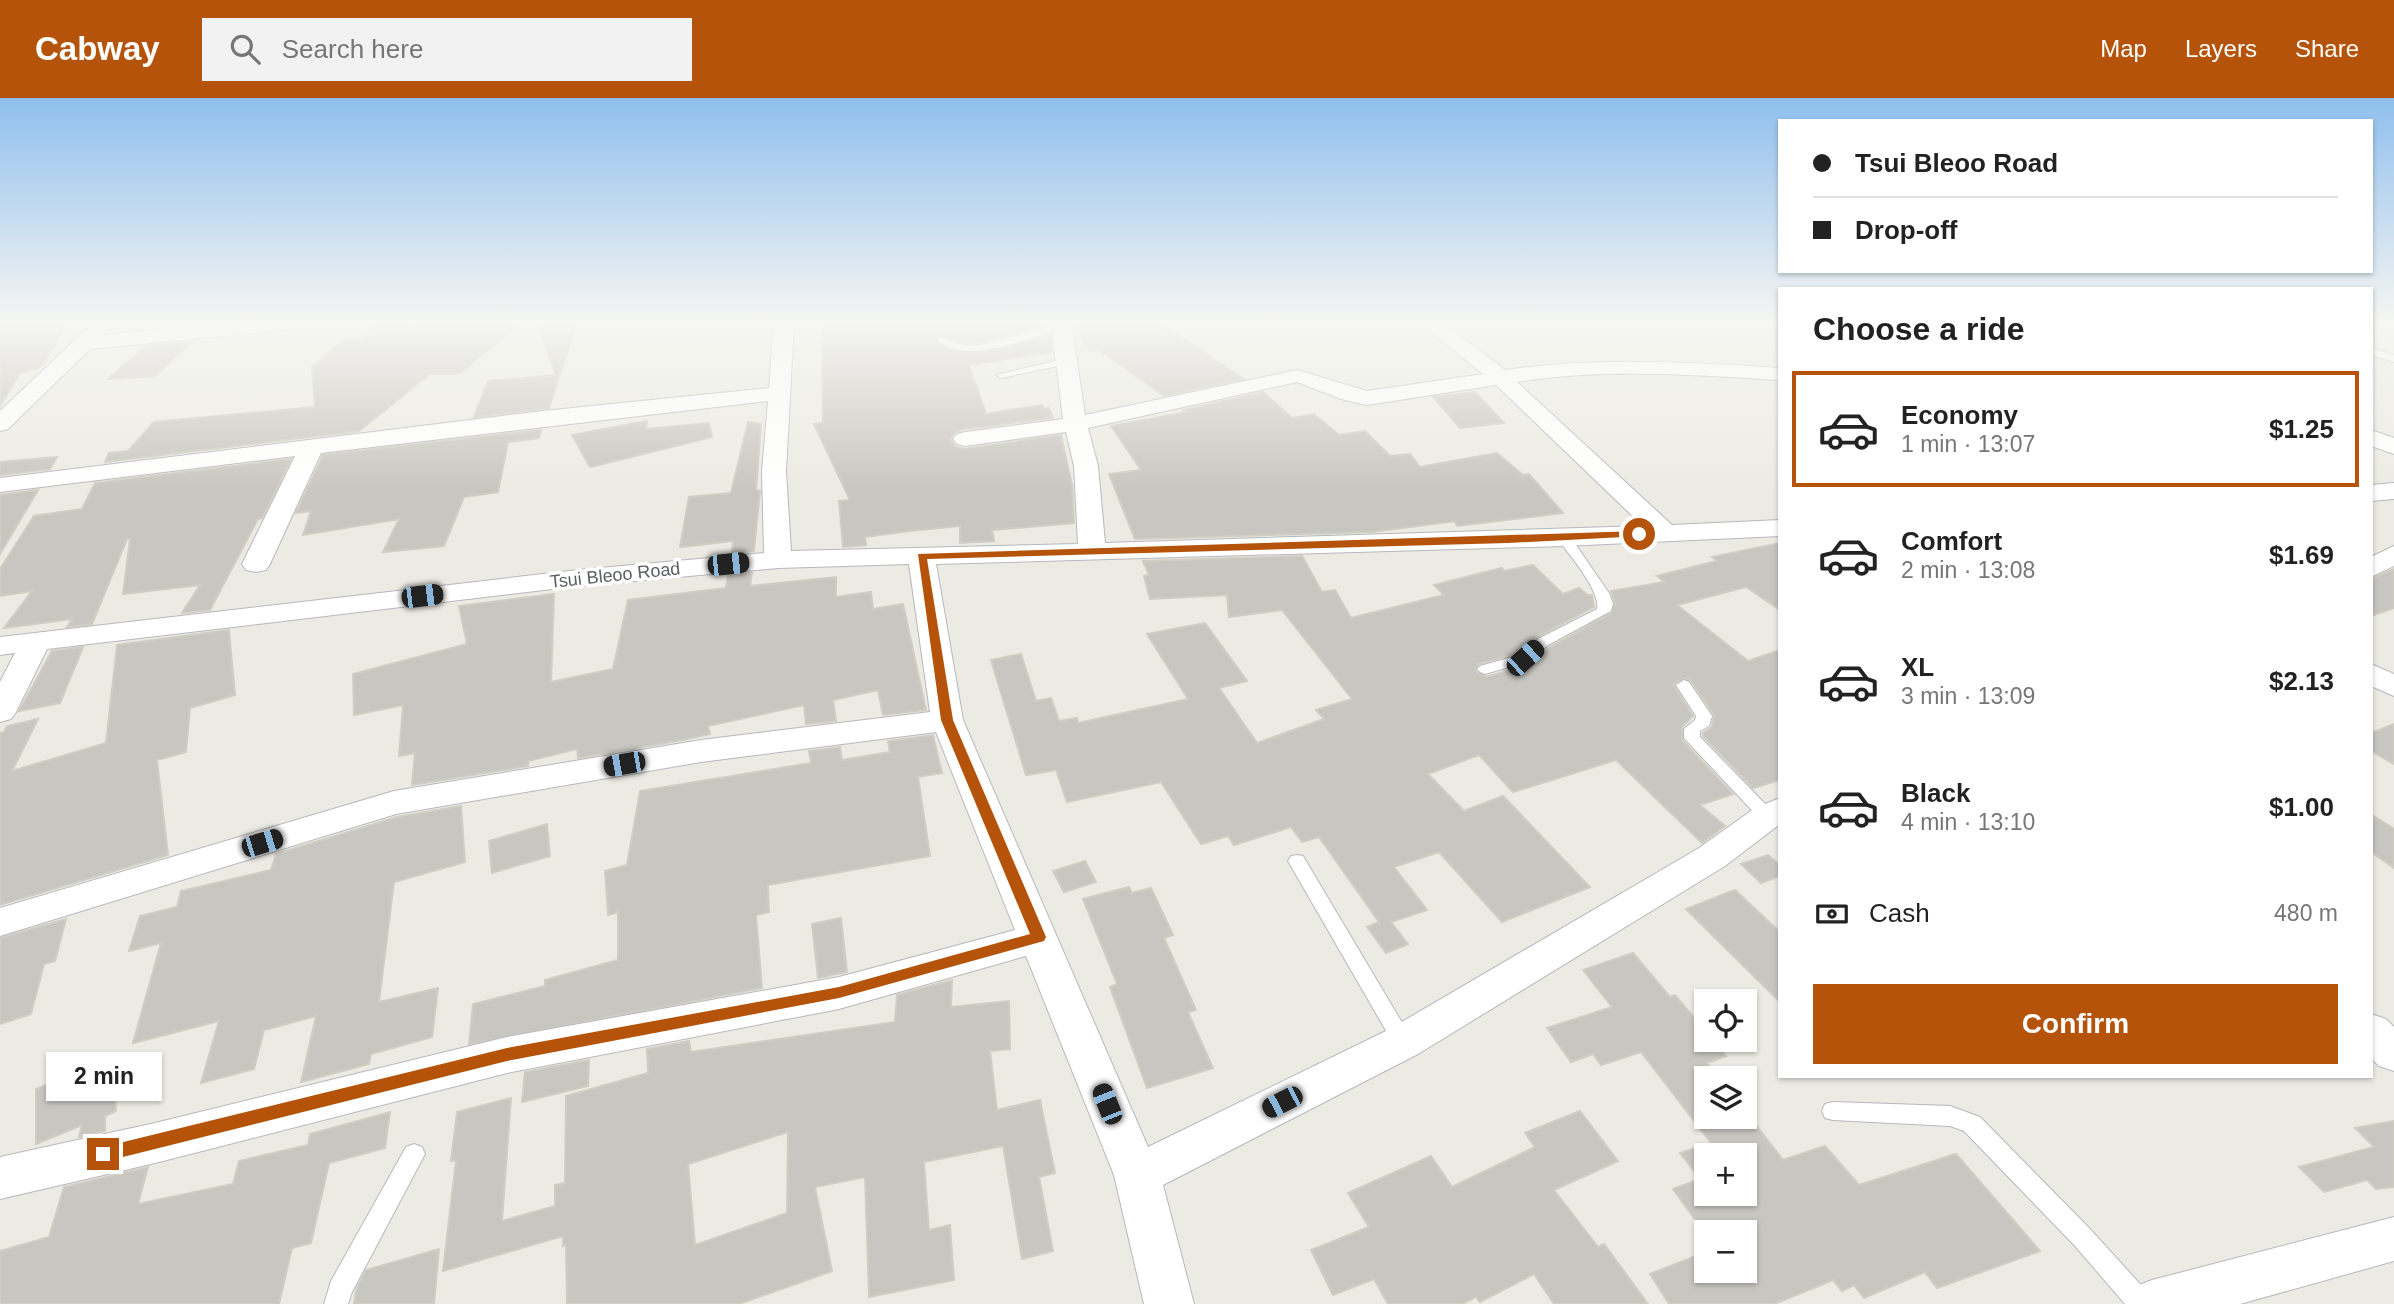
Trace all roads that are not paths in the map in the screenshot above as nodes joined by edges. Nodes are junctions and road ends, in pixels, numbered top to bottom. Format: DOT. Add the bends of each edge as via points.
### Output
graph roads {
  1 [pos="48,378"];
  2 [pos="782,378"];
  3 [pos="1070,378"];
  4 [pos="1278,378"];
  5 [pos="1312,378"];
  6 [pos="1485,378"];
  7 [pos="1501,378"];
  8 [pos="781,393"];
  9 [pos="0,424"];
  10 [pos="1075,424"];
  11 [pos="2373,438"];
  12 [pos="965,439"];
  13 [pos="2394,447"];
  14 [pos="311,448"];
  15 [pos="0,485"];
  16 [pos="2394,491"];
  17 [pos="2373,493"];
  18 [pos="1778,528"];
  19 [pos="1664,532"];
  20 [pos="1564,538"];
  21 [pos="1093,552"];
  22 [pos="2394,554"];
  23 [pos="921,556"];
  24 [pos="778,559"];
  25 [pos="256,564"];
  26 [pos="2373,568"];
  27 [pos="36,642"];
  28 [pos="0,646"];
  29 [pos="1485,669"];
  30 [pos="2373,674"];
  31 [pos="1684,685"];
  32 [pos="2394,687"];
  33 [pos="0,712"];
  34 [pos="947,720"];
  35 [pos="1773,813"];
  36 [pos="1297,861"];
  37 [pos="0,922"];
  38 [pos="1039,937"];
  39 [pos="2373,1033"];
  40 [pos="1403,1042"];
  41 [pos="2394,1054"];
  42 [pos="1833,1111"];
  43 [pos="414,1154"];
  44 [pos="1136,1175"];
  45 [pos="0,1178"];
  46 [pos="2394,1239"];
  47 [pos="336,1304"];
  48 [pos="1169,1304"];
  49 [pos="2141,1304"];
  50 [pos="2152,1304"];
  1 -- 9 [label="street"];
  2 -- 8 [label="street"];
  3 -- 10 [label="street"];
  4 -- 10 [label="street"];
  5 -- 6 [label="street" via="1367,398"];
  7 -- 19 [label="street"];
  8 -- 14 [label="street"];
  8 -- 24 [label="street" via="774,471"];
  10 -- 12 [label="street"];
  10 -- 21 [label="street" via="1086,466"];
  11 -- 13 [label="street"];
  14 -- 15 [label="street"];
  14 -- 25 [label="street"];
  16 -- 17 [label="street"];
  18 -- 19 [label="street, Tsui Bleoo Road"];
  19 -- 20 [label="street, Tsui Bleoo Road"];
  20 -- 21 [label="street, Tsui Bleoo Road"];
  20 -- 29 [label="lane" via="1602,593 1604,611 1543,642 1525,658"];
  21 -- 23 [label="street, Tsui Bleoo Road"];
  22 -- 26 [label="street"];
  23 -- 24 [label="street, Tsui Bleoo Road"];
  23 -- 34 [label="street"];
  24 -- 27 [label="street, Tsui Bleoo Road"];
  27 -- 28 [label="street, Tsui Bleoo Road"];
  27 -- 33 [label="street"];
  30 -- 32 [label="street"];
  31 -- 35 [label="lane" via="1704,716 1692,729 1692,738"];
  34 -- 37 [label="street" via="701,751 394,803"];
  34 -- 38 [label="street"];
  35 -- 40 [label="street" via="1712,857"];
  36 -- 40 [label="lane"];
  38 -- 44 [label="street"];
  38 -- 45 [label="street" via="839,992 507,1055"];
  39 -- 41 [label="street"];
  40 -- 44 [label="street"];
  42 -- 49 [label="lane" via="1950,1116 1972,1124"];
  43 -- 47 [label="lane"];
  44 -- 48 [label="street"];
  46 -- 50 [label="street"];
}
